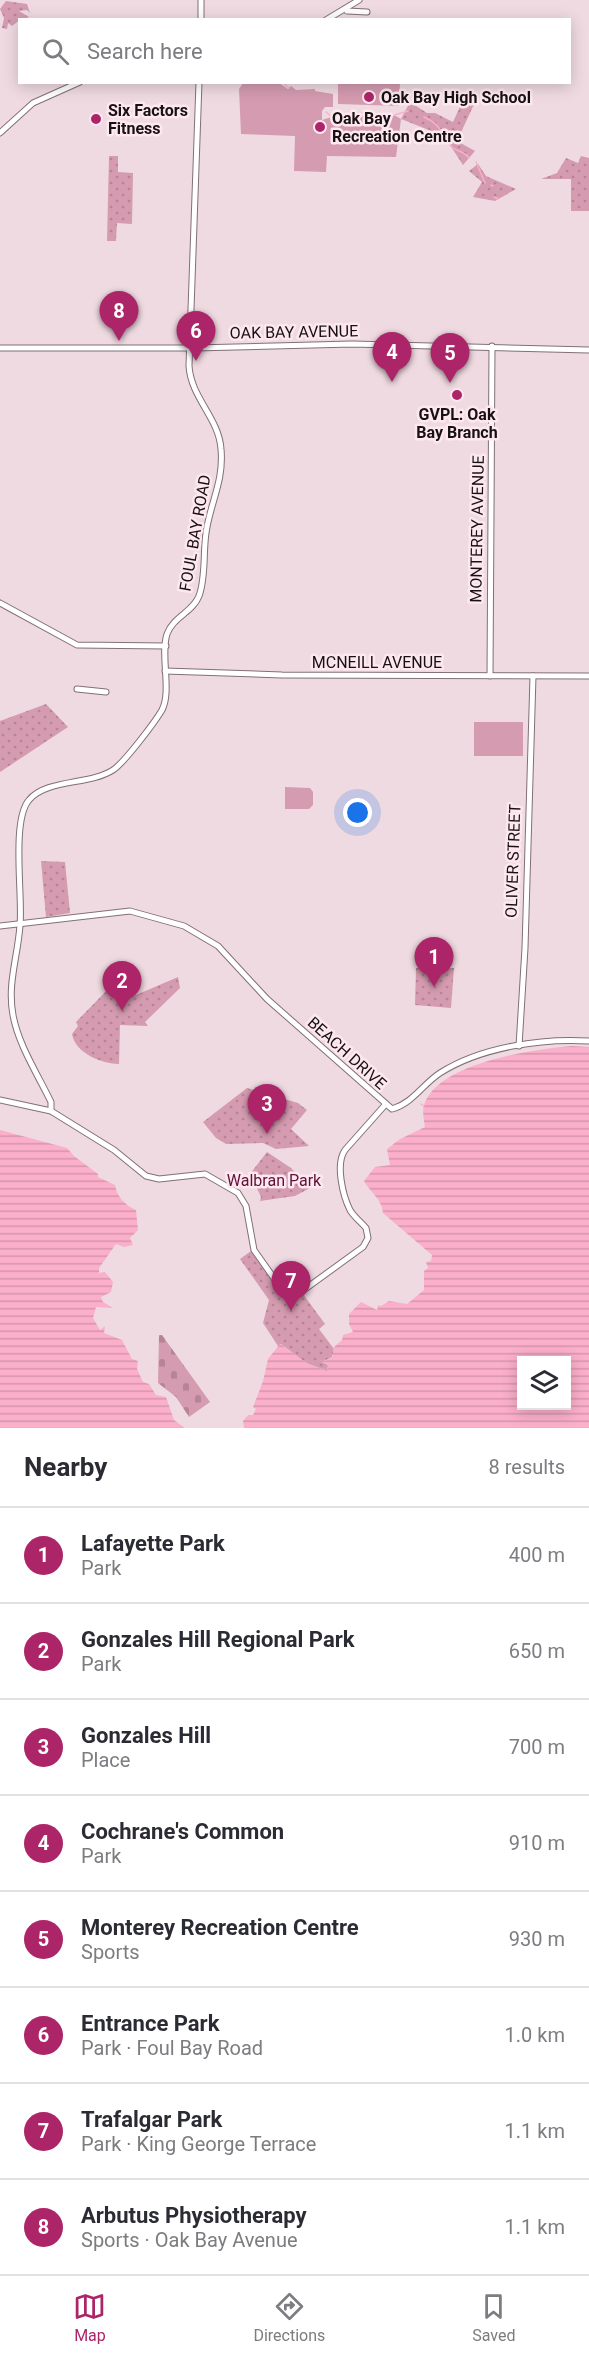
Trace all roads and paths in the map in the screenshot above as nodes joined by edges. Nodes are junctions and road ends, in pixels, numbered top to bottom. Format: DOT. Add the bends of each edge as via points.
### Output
graph roads {
  1 [pos="201,0"];
  2 [pos="360,0"];
  3 [pos="342,12"];
  4 [pos="201,18"];
  5 [pos="330,18"];
  6 [pos="76,84"];
  7 [pos="199,84"];
  8 [pos="0,133"];
  9 [pos="492,346"];
  10 [pos="0,348"];
  11 [pos="190,348"];
  12 [pos="589,350"];
  13 [pos="0,603"];
  14 [pos="166,646"];
  15 [pos="165,671"];
  16 [pos="489,676"];
  17 [pos="533,676"];
  18 [pos="589,676"];
  19 [pos="76,688"];
  20 [pos="106,692"];
  21 [pos="0,926"];
  22 [pos="20,926"];
  23 [pos="589,1041"];
  24 [pos="519,1046"];
  25 [pos="0,1100"];
  26 [pos="385,1106"];
  27 [pos="51,1111"];
  1 -- 4 [label="street"];
  2 -- 3 [label="street"];
  2 -- 3 [label="street" via="367,12"];
  3 -- 5 [label="street"];
  6 -- 8 [label="street" via="33,103"];
  7 -- 11 [label="street, FOUL BAY ROAD"];
  9 -- 11 [label="street, OAK BAY AVENUE"];
  9 -- 12 [label="street, OAK BAY AVENUE"];
  9 -- 16 [label="street, MONTEREY AVENUE"];
  10 -- 11 [label="street, OAK BAY AVENUE"];
  11 -- 14 [label="street, FOUL BAY ROAD" via="192,386 219,436 220,479 207,527 199,596 169,629"];
  13 -- 14 [label="street" via="77,645"];
  14 -- 15 [label="street, FOUL BAY ROAD"];
  15 -- 16 [label="street, MCNEILL AVENUE"];
  15 -- 22 [label="street, FOUL BAY ROAD" via="162,710 115,769 45,789 29,800 20,836"];
  16 -- 17 [label="street, MCNEILL AVENUE"];
  17 -- 18 [label="street, MCNEILL AVENUE"];
  17 -- 24 [label="street, OLIVER STREET"];
  19 -- 20 [label="street"];
  21 -- 22 [label="street, BEACH DRIVE"];
  22 -- 26 [label="street, BEACH DRIVE" via="130,911 177,923 218,946 267,999"];
  22 -- 27 [label="street, FOUL BAY ROAD" via="12,971 12,1012 51,1102"];
  23 -- 24 [label="street, BEACH DRIVE"];
  24 -- 26 [label="street, BEACH DRIVE" via="454,1066 434,1077 400,1106"];
  25 -- 27 [label="street"];
  26 -- 27 [label="street" via="342,1153 341,1159 344,1192 352,1214 366,1228 367,1241 296,1295 283,1291 254,1250 246,1206 238,1193 205,1174 159,1179 140,1172 114,1150"];
}
